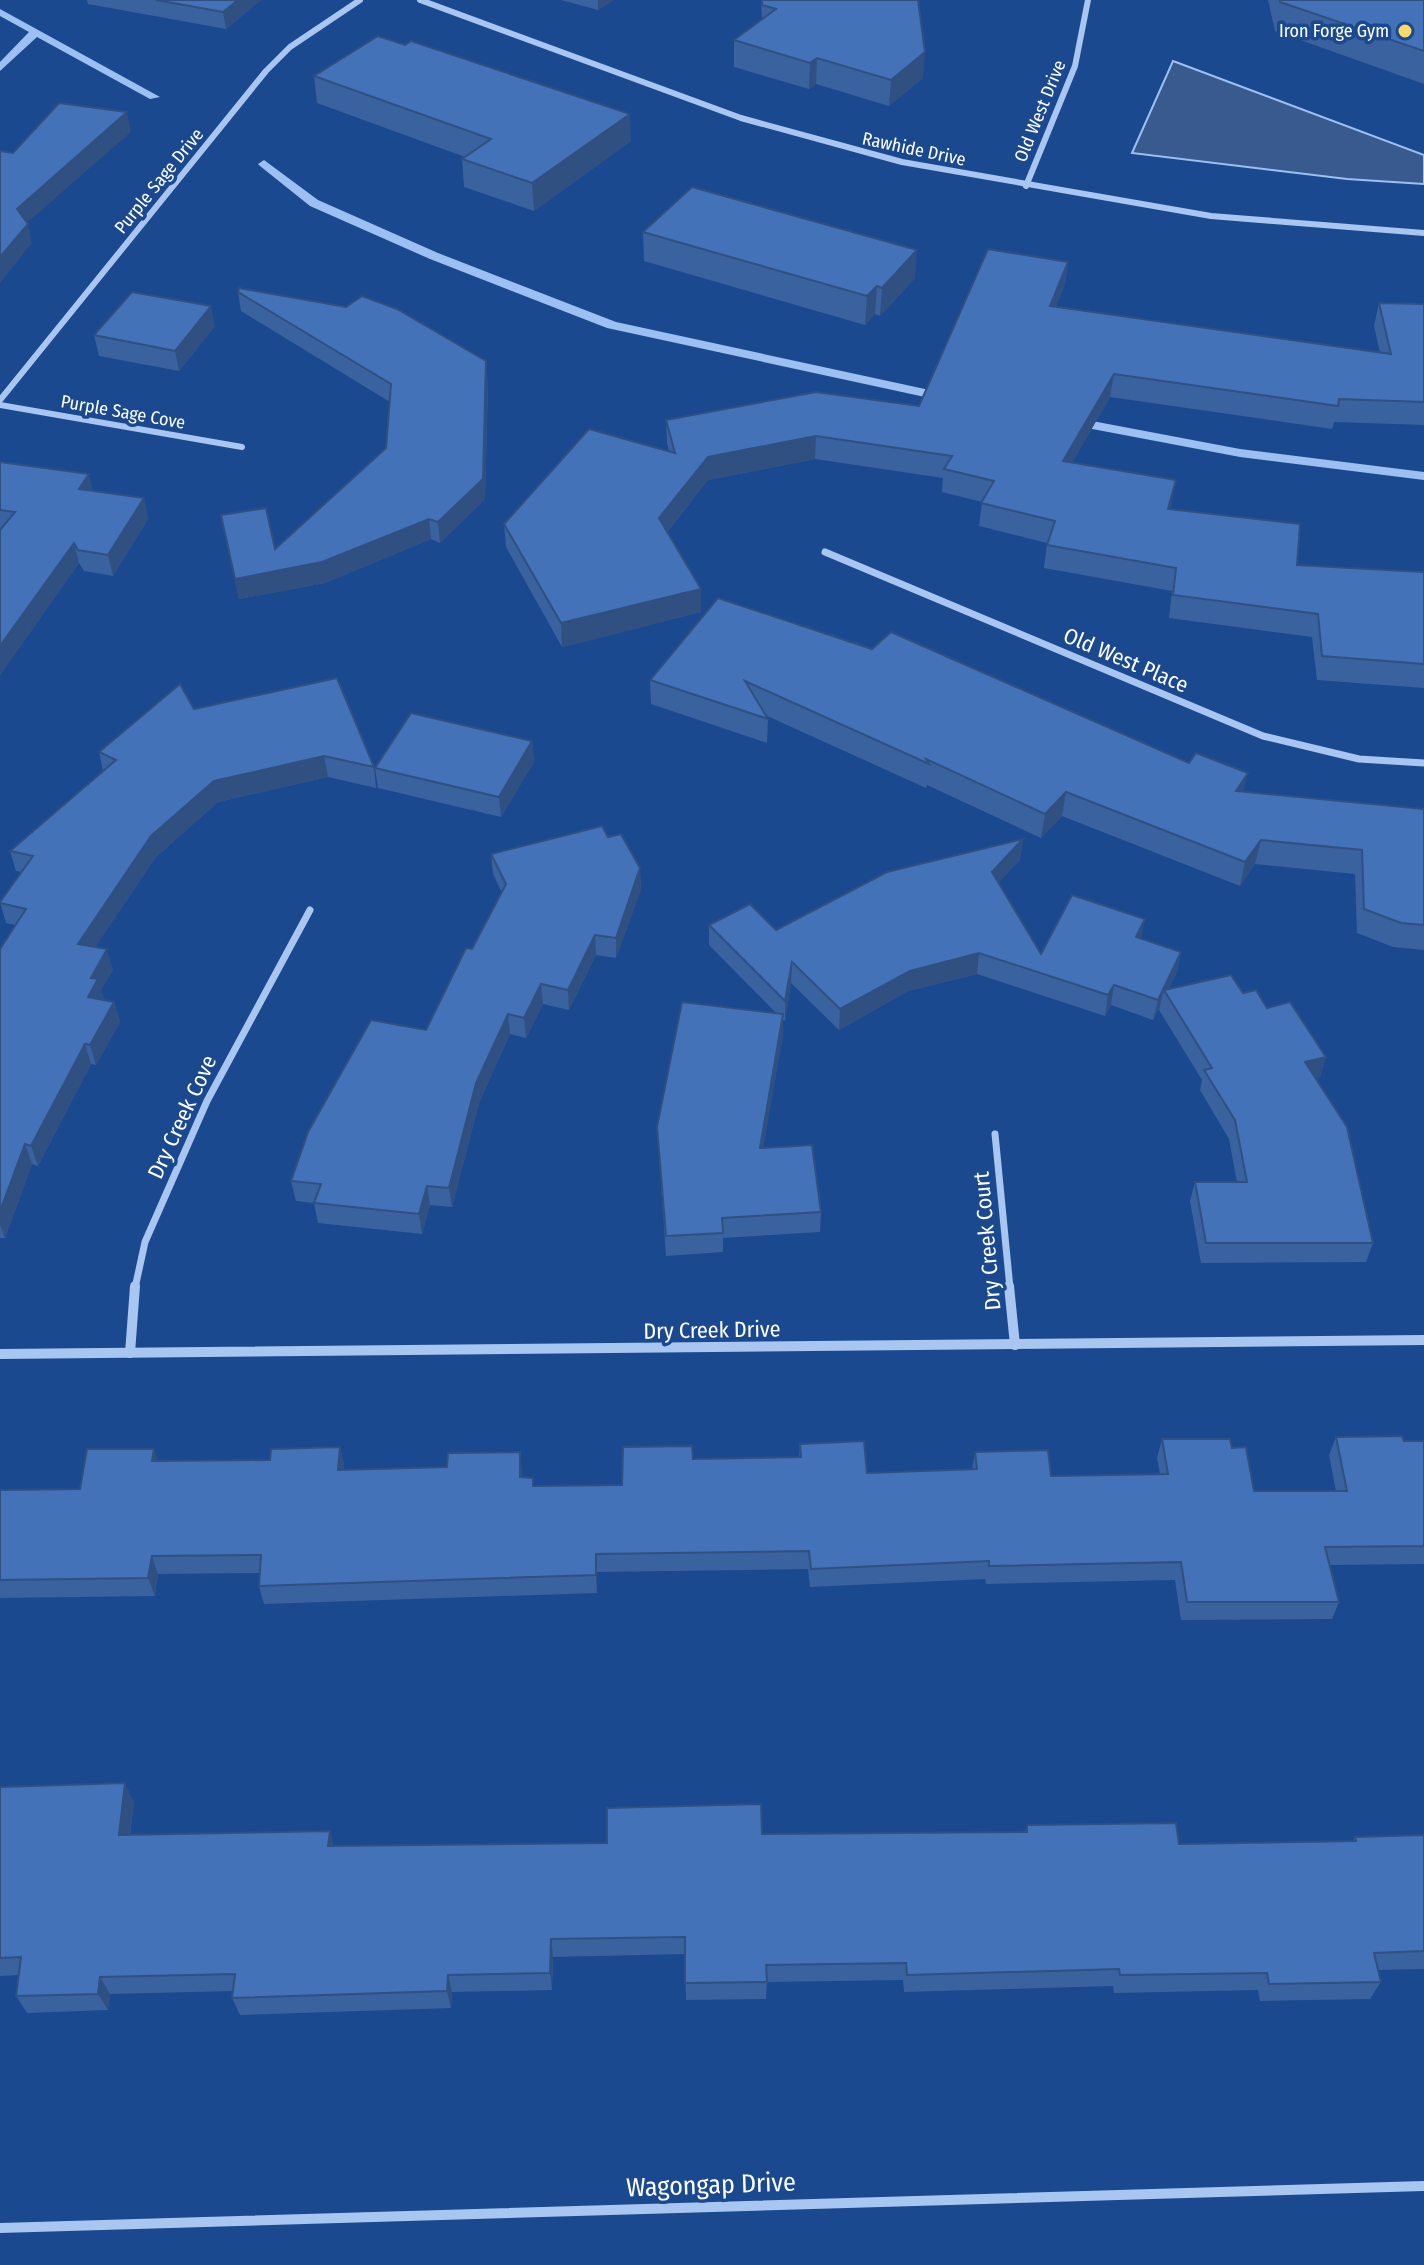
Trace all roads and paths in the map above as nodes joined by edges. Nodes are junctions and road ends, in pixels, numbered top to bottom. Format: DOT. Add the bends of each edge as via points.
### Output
graph roads {
  1 [pos="360,0"];
  2 [pos="420,0"];
  3 [pos="1088,0"];
  4 [pos="1026,186"];
  5 [pos="1424,233"];
  6 [pos="0,403"];
  7 [pos="242,447"];
  8 [pos="825,552"];
  9 [pos="1424,763"];
  10 [pos="310,910"];
  11 [pos="995,1134"];
  12 [pos="1424,1340"];
  13 [pos="1015,1345"];
  14 [pos="130,1353"];
  15 [pos="0,1354"];
  16 [pos="1424,2186"];
  17 [pos="0,2228"];
  1 -- 6 [label="street, Purple Sage Drive" via="290,47 266,71"];
  2 -- 4 [label="street, Rawhide Drive" via="741,118 902,162"];
  3 -- 4 [label="street, Old West Drive" via="1075,66"];
  4 -- 5 [label="street, Rawhide Drive" via="1211,216"];
  6 -- 7 [label="street, Purple Sage Cove"];
  8 -- 9 [label="street, Old West Place" via="1263,736 1359,759"];
  10 -- 14 [label="street, Dry Creek Cove" via="207,1101 145,1242 136,1278"];
  11 -- 13 [label="street, Dry Creek Court"];
  12 -- 13 [label="street, Dry Creek Drive"];
  13 -- 14 [label="street, Dry Creek Drive"];
  14 -- 15 [label="street, Dry Creek Drive"];
  16 -- 17 [label="street, Wagongap Drive"];
}
